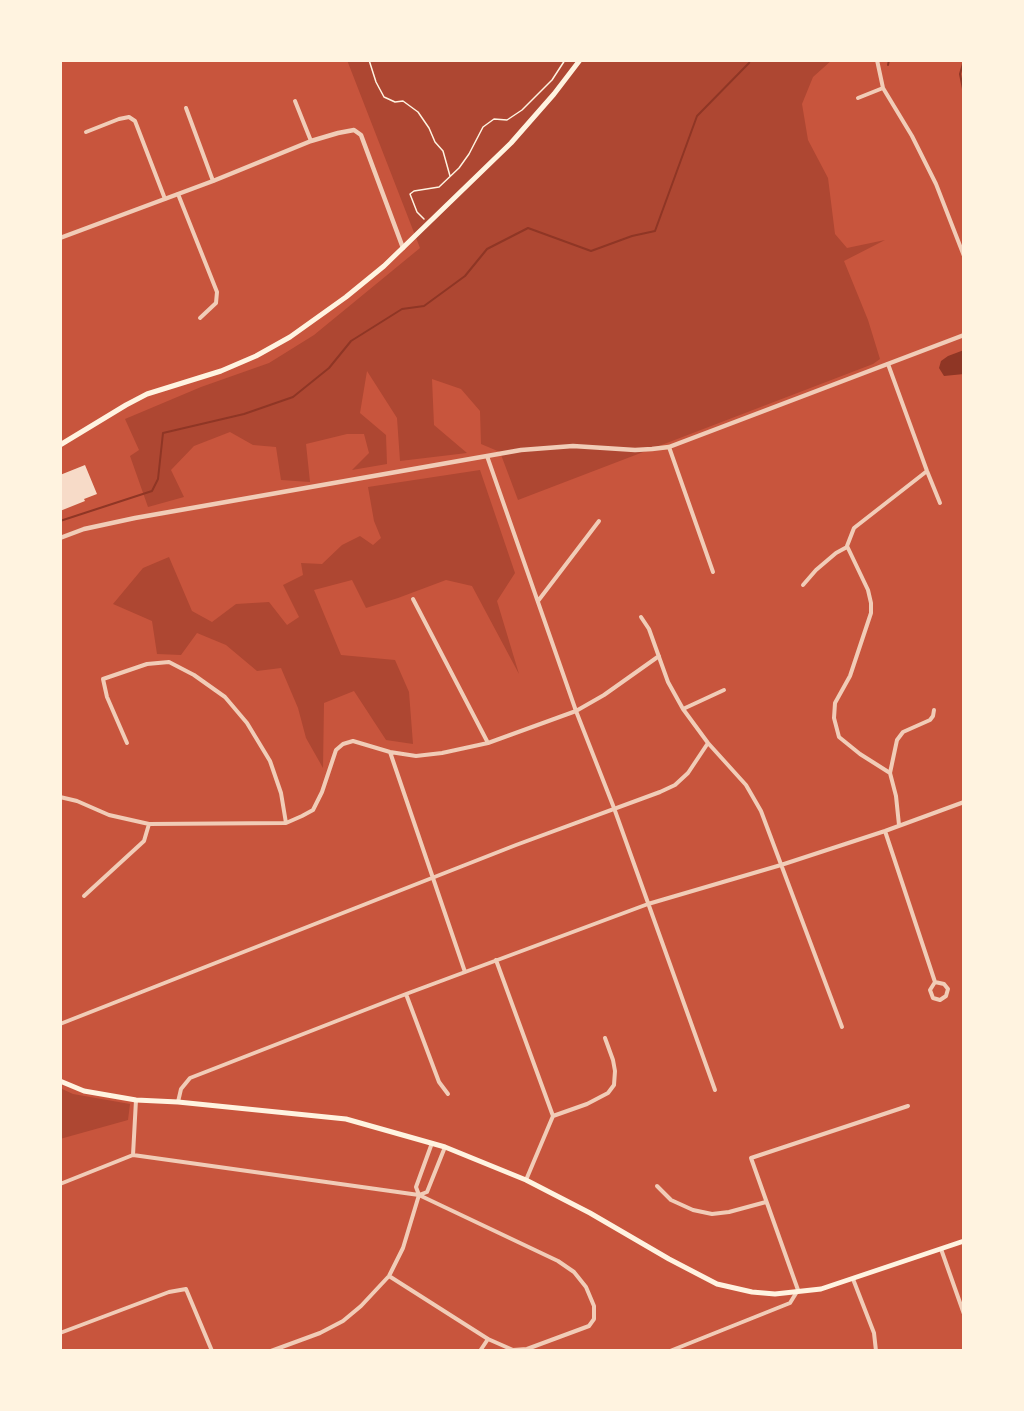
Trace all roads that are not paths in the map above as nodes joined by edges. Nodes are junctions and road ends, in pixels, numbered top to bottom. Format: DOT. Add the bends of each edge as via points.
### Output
graph roads {
  1 [pos="580,60"];
  2 [pos="877,60"];
  3 [pos="883,88"];
  4 [pos="858,98"];
  5 [pos="295,101"];
  6 [pos="186,108"];
  7 [pos="86,132"];
  8 [pos="311,141"];
  9 [pos="213,181"];
  10 [pos="178,194"];
  11 [pos="165,199"];
  12 [pos="60,238"];
  13 [pos="403,248"];
  14 [pos="964,256"];
  15 [pos="200,318"];
  16 [pos="964,335"];
  17 [pos="888,364"];
  18 [pos="60,445"];
  19 [pos="669,447"];
  20 [pos="487,455"];
  21 [pos="927,471"];
  22 [pos="940,503"];
  23 [pos="599,521"];
  24 [pos="60,538"];
  25 [pos="848,547"];
  26 [pos="713,572"];
  27 [pos="802,585"];
  28 [pos="413,599"];
  29 [pos="537,601"];
  30 [pos="641,617"];
  31 [pos="659,656"];
  32 [pos="724,690"];
  33 [pos="683,709"];
  34 [pos="934,710"];
  35 [pos="576,711"];
  36 [pos="127,743"];
  37 [pos="488,743"];
  38 [pos="708,743"];
  39 [pos="390,752"];
  40 [pos="890,773"];
  41 [pos="60,797"];
  42 [pos="964,802"];
  43 [pos="614,808"];
  44 [pos="286,823"];
  45 [pos="149,824"];
  46 [pos="899,825"];
  47 [pos="885,831"];
  48 [pos="781,866"];
  49 [pos="432,878"];
  50 [pos="84,896"];
  51 [pos="648,904"];
  52 [pos="496,960"];
  53 [pos="465,972"];
  54 [pos="935,982"];
  55 [pos="406,994"];
  56 [pos="60,1024"];
  57 [pos="842,1028"];
  58 [pos="605,1038"];
  59 [pos="60,1081"];
  60 [pos="715,1090"];
  61 [pos="448,1094"];
  62 [pos="136,1100"];
  63 [pos="178,1102"];
  64 [pos="909,1106"];
  65 [pos="553,1116"];
  66 [pos="432,1143"];
  67 [pos="445,1147"];
  68 [pos="133,1155"];
  69 [pos="526,1180"];
  70 [pos="60,1184"];
  71 [pos="657,1186"];
  72 [pos="419,1195"];
  73 [pos="766,1202"];
  74 [pos="964,1241"];
  75 [pos="941,1250"];
  76 [pos="389,1276"];
  77 [pos="853,1279"];
  78 [pos="798,1290"];
  79 [pos="964,1314"];
  80 [pos="60,1333"];
  81 [pos="488,1339"];
  82 [pos="287,1348"];
  83 [pos="212,1351"];
  84 [pos="272,1351"];
  85 [pos="480,1351"];
  86 [pos="670,1351"];
  87 [pos="876,1351"];
  1 -- 13 [label="main road" via="526,126"];
  2 -- 3 [label="street"];
  3 -- 4 [label="street"];
  3 -- 14 [label="street" via="936,184"];
  5 -- 8 [label="street"];
  6 -- 9 [label="street"];
  7 -- 11 [label="street" via="119,119 129,117 135,122"];
  8 -- 9 [label="street"];
  8 -- 13 [label="street" via="354,130 361,135"];
  9 -- 10 [label="street"];
  10 -- 11 [label="street"];
  10 -- 15 [label="street" via="217,292 216,303"];
  11 -- 12 [label="street"];
  13 -- 18 [label="main road" via="346,297 267,351 142,396"];
  16 -- 17 [label="street"];
  17 -- 19 [label="street"];
  17 -- 21 [label="street"];
  19 -- 20 [label="street" via="635,450 573,446"];
  19 -- 26 [label="street"];
  20 -- 24 [label="street" via="135,518"];
  20 -- 29 [label="street"];
  21 -- 22 [label="street"];
  21 -- 25 [label="street" via="854,528"];
  23 -- 29 [label="street"];
  25 -- 27 [label="street" via="836,553"];
  25 -- 40 [label="street" via="868,590 871,613 850,676 835,703 834,718 839,737"];
  28 -- 37 [label="street"];
  29 -- 35 [label="street"];
  30 -- 31 [label="street"];
  31 -- 33 [label="street"];
  31 -- 35 [label="street"];
  32 -- 33 [label="street"];
  33 -- 38 [label="street"];
  34 -- 40 [label="street" via="930,720 903,732 897,740"];
  35 -- 37 [label="street"];
  35 -- 43 [label="street"];
  36 -- 44 [label="street" via="103,679 147,664 169,662 225,697 247,723 270,761 282,793"];
  37 -- 39 [label="street" via="416,756"];
  38 -- 43 [label="street" via="675,785"];
  38 -- 48 [label="street" via="746,785 761,811"];
  39 -- 44 [label="street" via="353,741 343,744 336,750 312,810"];
  39 -- 49 [label="street"];
  40 -- 46 [label="street"];
  41 -- 45 [label="street"];
  42 -- 46 [label="street"];
  43 -- 49 [label="street"];
  43 -- 51 [label="street"];
  44 -- 45 [label="street"];
  45 -- 50 [label="street" via="144,840"];
  46 -- 47 [label="street"];
  47 -- 48 [label="street"];
  47 -- 54 [label="street"];
  48 -- 51 [label="street"];
  48 -- 57 [label="street"];
  49 -- 53 [label="street"];
  49 -- 56 [label="street"];
  51 -- 52 [label="street"];
  51 -- 60 [label="street"];
  52 -- 53 [label="street"];
  52 -- 65 [label="street"];
  53 -- 55 [label="street"];
  54 -- 54 [label="street" via="930,990 933,998 940,1000 948,989"];
  55 -- 61 [label="street" via="439,1082"];
  55 -- 63 [label="street" via="190,1078 181,1089"];
  58 -- 65 [label="street" via="613,1060 614,1085 588,1104"];
  59 -- 62 [label="main road" via="84,1091"];
  62 -- 63 [label="main road"];
  62 -- 68 [label="street"];
  63 -- 66 [label="main road" via="346,1119"];
  64 -- 73 [label="street" via="751,1158"];
  65 -- 69 [label="street"];
  66 -- 67 [label="main road"];
  66 -- 72 [label="street" via="416,1187"];
  67 -- 69 [label="main road"];
  67 -- 72 [label="street" via="427,1192"];
  68 -- 70 [label="street"];
  68 -- 72 [label="street"];
  69 -- 78 [label="main road" via="717,1284 775,1294"];
  71 -- 73 [label="street" via="671,1200 711,1214"];
  72 -- 76 [label="street" via="403,1248"];
  72 -- 81 [label="street" via="558,1261 574,1272 594,1306 594,1319 589,1326 527,1349 513,1350"];
  73 -- 78 [label="street"];
  74 -- 75 [label="main road"];
  75 -- 77 [label="main road"];
  75 -- 79 [label="street"];
  76 -- 81 [label="street"];
  76 -- 82 [label="street" via="343,1321"];
  77 -- 78 [label="main road" via="821,1289"];
  77 -- 87 [label="street" via="874,1333"];
  78 -- 86 [label="street" via="790,1303"];
  80 -- 83 [label="street" via="186,1289"];
  81 -- 85 [label="street"];
  82 -- 84 [label="street"];
}
